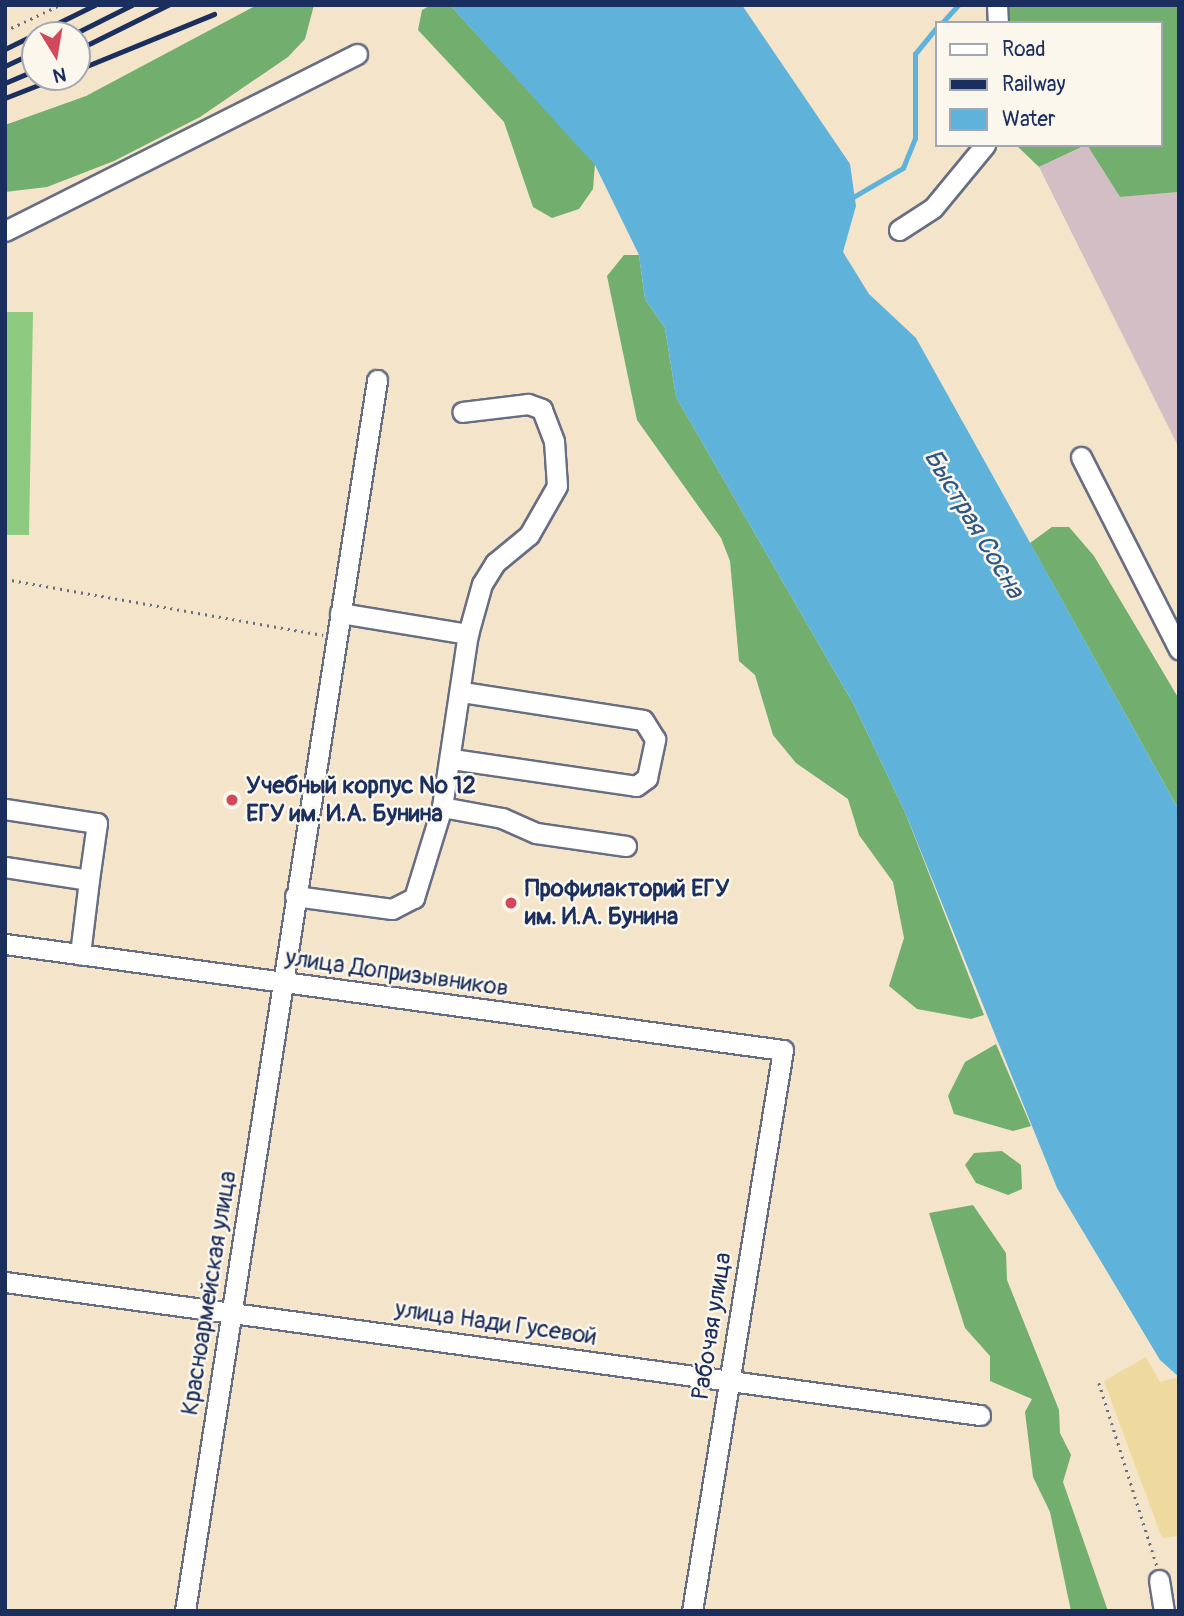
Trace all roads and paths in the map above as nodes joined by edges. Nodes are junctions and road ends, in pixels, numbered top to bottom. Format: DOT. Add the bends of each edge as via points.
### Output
graph roads {
  1 [pos="60,5"];
  2 [pos="5,31"];
  3 [pos="357,54"];
  4 [pos="983,147"];
  5 [pos="899,230"];
  6 [pos="5,231"];
  7 [pos="377,380"];
  8 [pos="462,412"];
  9 [pos="1081,457"];
  10 [pos="5,579"];
  11 [pos="340,613"];
  12 [pos="468,634"];
  13 [pos="336,637"];
  14 [pos="1179,649"];
  15 [pos="461,692"];
  16 [pos="452,758"];
  17 [pos="442,807"];
  18 [pos="5,809"];
  19 [pos="626,846"];
  20 [pos="5,867"];
  21 [pos="89,880"];
  22 [pos="295,896"];
  23 [pos="5,944"];
  24 [pos="80,954"];
  25 [pos="281,982"];
  26 [pos="783,1050"];
  27 [pos="5,1282"];
  28 [pos="231,1311"];
  29 [pos="728,1379"];
  30 [pos="1099,1383"];
  31 [pos="980,1415"];
  32 [pos="1159,1580"];
  33 [pos="185,1611"];
  34 [pos="692,1611"];
  35 [pos="1164,1611"];
  1 -- 2 [label="path"];
  3 -- 6 [label="street"];
  4 -- 5 [label="street" via="933,208"];
  7 -- 11 [label="street, Красноармейская улица"];
  8 -- 12 [label="street" via="528,404 542,409 558,469 552,498 529,535 487,574"];
  9 -- 14 [label="street"];
  10 -- 13 [label="path"];
  11 -- 12 [label="street"];
  11 -- 13 [label="street, Красноармейская улица"];
  12 -- 15 [label="street"];
  13 -- 22 [label="street, Красноармейская улица"];
  15 -- 16 [label="street"];
  15 -- 16 [label="street" via="643,720 655,738 647,778 636,786"];
  16 -- 17 [label="street"];
  17 -- 19 [label="street" via="502,818 536,833"];
  17 -- 22 [label="street" via="408,904 383,909"];
  18 -- 21 [label="street" via="97,824"];
  20 -- 21 [label="street"];
  21 -- 24 [label="street"];
  22 -- 25 [label="street, Красноармейская улица"];
  23 -- 24 [label="street, улица Допризывников"];
  24 -- 25 [label="street, улица Допризывников"];
  25 -- 26 [label="street, улица Допризывников"];
  25 -- 28 [label="street, Красноармейская улица"];
  26 -- 29 [label="street, Рабочая улица"];
  27 -- 28 [label="street, улица Нади Гусевой"];
  28 -- 29 [label="street, улица Нади Гусевой"];
  28 -- 33 [label="street, Красноармейская улица"];
  29 -- 31 [label="street, улица Нади Гусевой"];
  29 -- 34 [label="street, Рабочая улица"];
  30 -- 32 [label="path" via="1152,1538"];
  32 -- 35 [label="street"];
}
